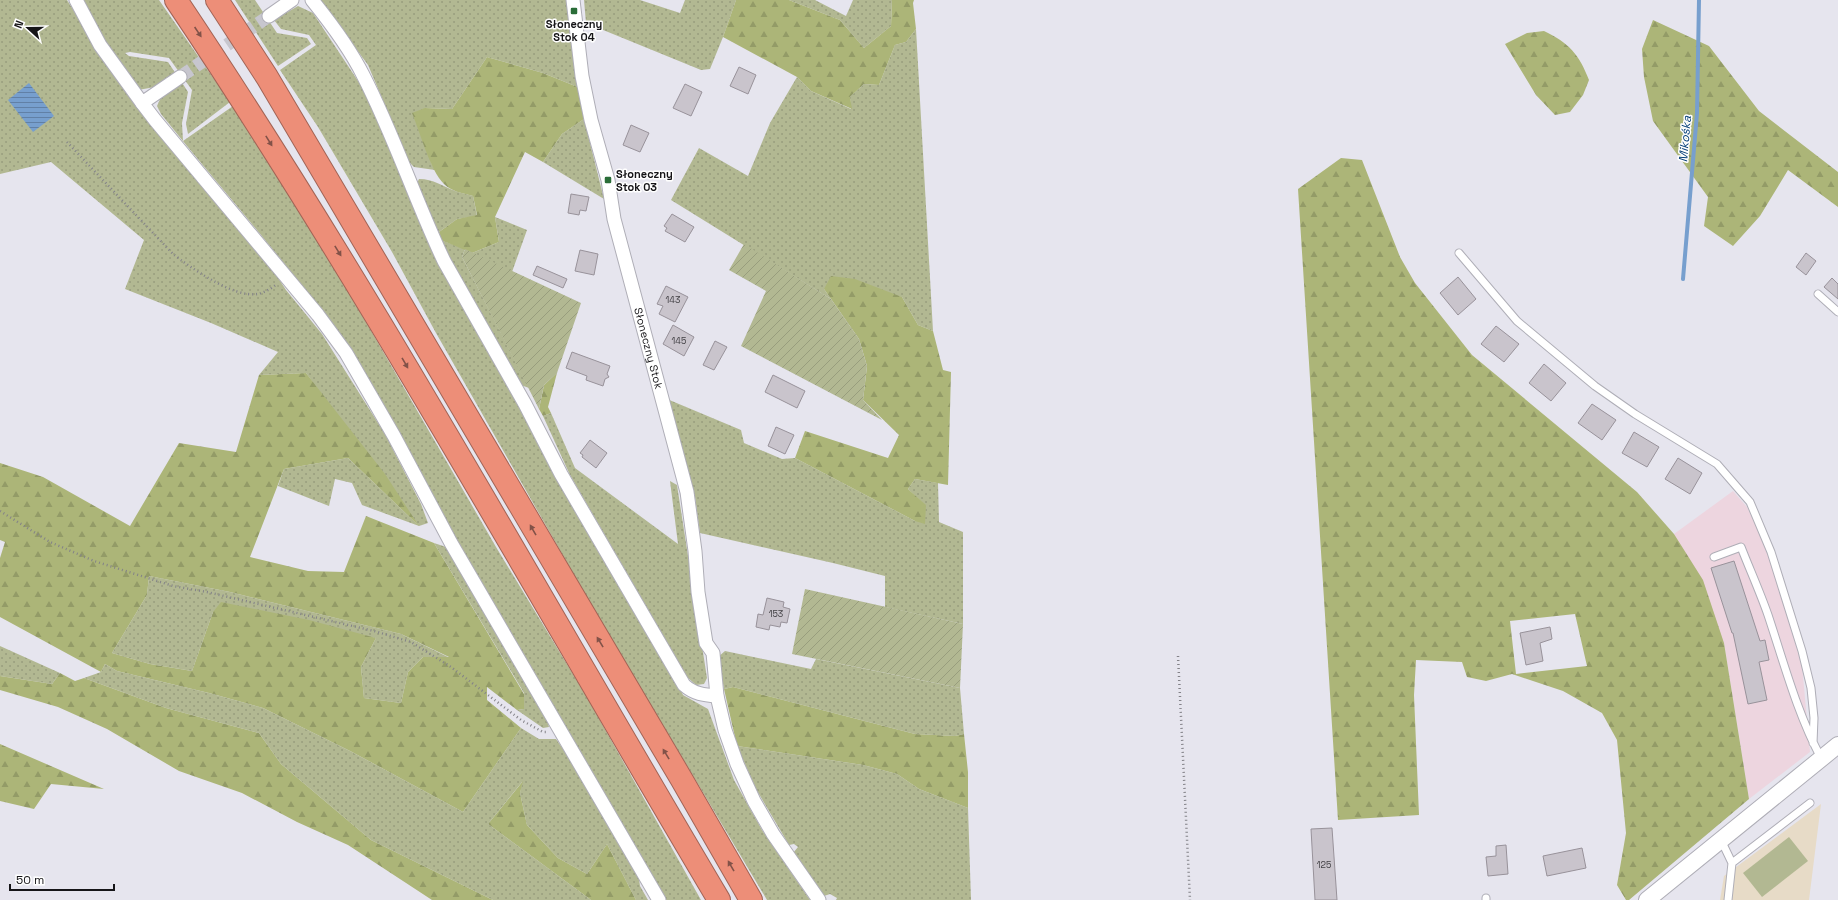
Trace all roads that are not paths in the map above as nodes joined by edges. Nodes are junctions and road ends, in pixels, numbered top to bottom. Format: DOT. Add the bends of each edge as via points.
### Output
graph roads {
  1 [pos="76,0"];
  2 [pos="176,0"];
  3 [pos="217,0"];
  4 [pos="292,0"];
  5 [pos="312,0"];
  6 [pos="573,0"];
  7 [pos="269,16"];
  8 [pos="180,77"];
  9 [pos="142,103"];
  10 [pos="1459,254"];
  11 [pos="1818,294"];
  12 [pos="1838,312"];
  13 [pos="1714,557"];
  14 [pos="717,696"];
  15 [pos="1813,743"];
  16 [pos="1838,744"];
  17 [pos="1821,758"];
  18 [pos="1810,803"];
  19 [pos="1721,839"];
  20 [pos="1732,863"];
  21 [pos="658,900"];
  22 [pos="719,900"];
  23 [pos="751,900"];
  24 [pos="820,900"];
  25 [pos="1647,900"];
  26 [pos="1728,900"];
  1 -- 9 [label="street" via="100,44"];
  2 -- 22 [label="highway, one-way" via="236,89 370,303"];
  23 -- 3 [label="highway, one-way" via="275,90"];
  4 -- 7 [label="street"];
  5 -- 14 [label="street" via="363,74 444,261 525,404 561,474 684,685 690,691"];
  6 -- 14 [label="street, Słoneczny Stok" via="582,76 591,120 608,180 614,219 687,492 698,592 706,643 713,653"];
  8 -- 9 [label="street"];
  9 -- 21 [label="street" via="318,315 346,354 394,436 451,543"];
  10 -- 15 [label="lane" via="1517,322 1595,386 1717,464 1750,502 1771,552 1802,651 1811,688"];
  11 -- 12 [label="lane"];
  13 -- 15 [label="lane" via="1741,547"];
  14 -- 24 [label="street, Słoneczny Stok" via="725,730 754,801 773,834"];
  15 -- 17 [label="lane"];
  16 -- 17 [label="street"];
  17 -- 19 [label="street"];
  18 -- 20 [label="lane"];
  19 -- 20 [label="lane"];
  19 -- 25 [label="street"];
  20 -- 26 [label="lane"];
}
